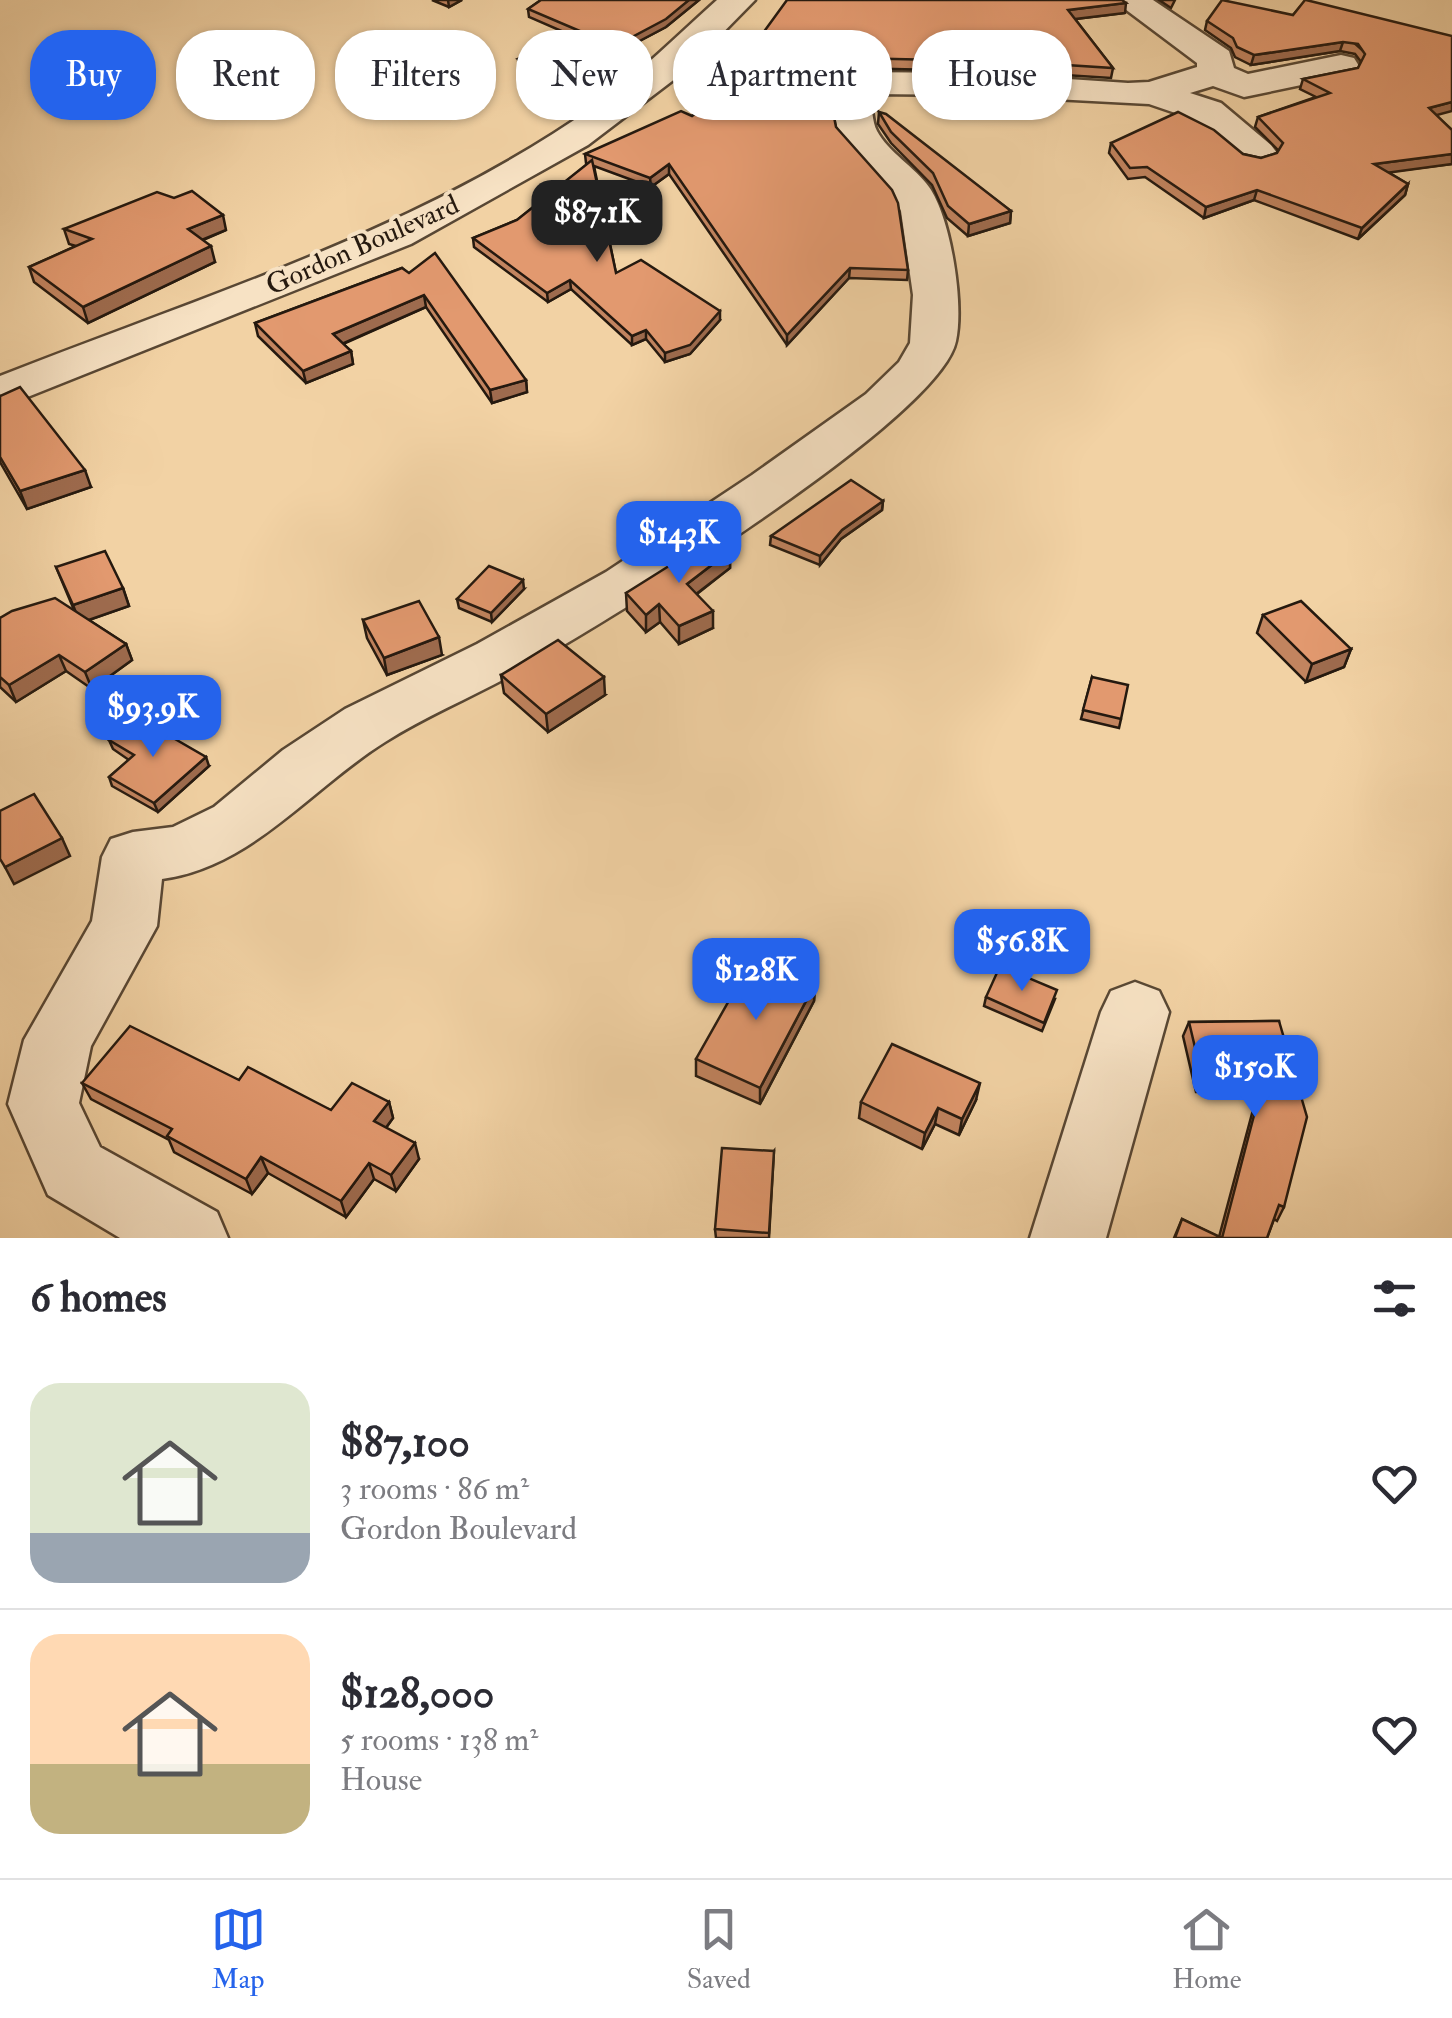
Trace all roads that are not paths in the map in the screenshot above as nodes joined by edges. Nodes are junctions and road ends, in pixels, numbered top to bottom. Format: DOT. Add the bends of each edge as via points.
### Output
graph roads {
  1 [pos="738,0"];
  2 [pos="1130,0"];
  3 [pos="672,63"];
  4 [pos="1341,66"];
  5 [pos="1230,79"];
  6 [pos="892,83"];
  7 [pos="1152,93"];
  8 [pos="1208,111"];
  9 [pos="856,120"];
  10 [pos="1257,153"];
  11 [pos="0,393"];
  12 [pos="1134,1012"];
  13 [pos="190,1238"];
  14 [pos="1068,1238"];
  1 -- 3 [label="street, Gordon Boulevard"];
  2 -- 5 [label="street" via="1216,59"];
  3 -- 11 [label="street, Gordon Boulevard" via="574,134 396,235"];
  4 -- 5 [label="street"];
  5 -- 7 [label="street"];
  5 -- 8 [label="street" via="1230,102"];
  6 -- 7 [label="street"];
  7 -- 8 [label="street"];
  8 -- 10 [label="street"];
  9 -- 13 [label="street" via="858,134 922,211 933,343 918,370 884,404 770,488 624,586 366,725 236,824 182,851 133,856 124,926 58,1040 43,1104 74,1171"];
  12 -- 14 [label="street"];
}
